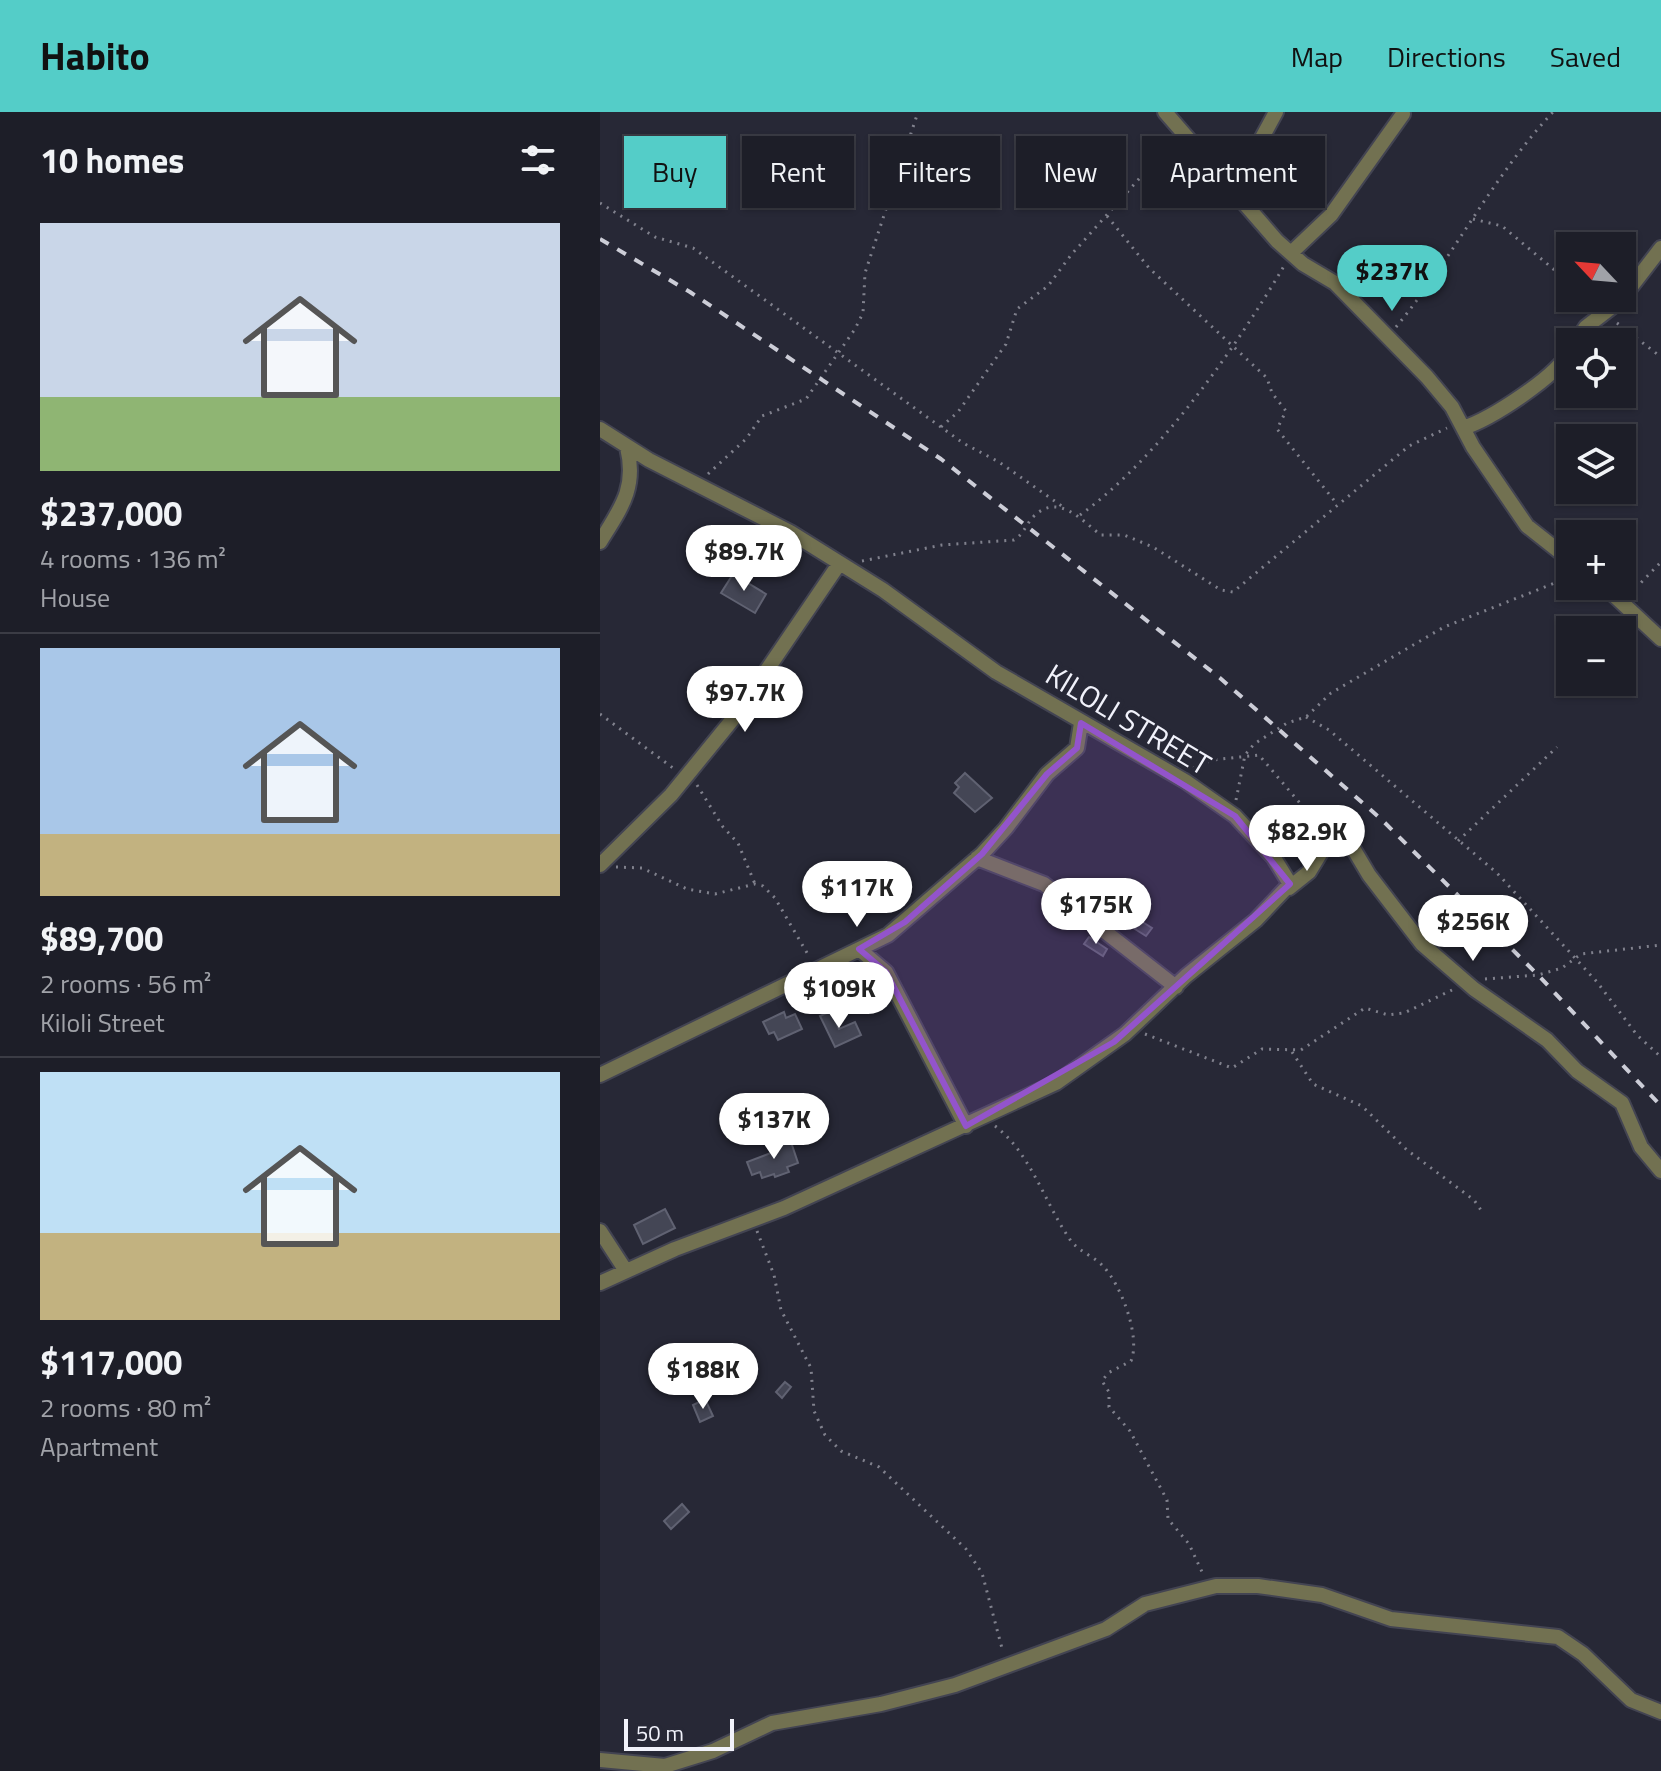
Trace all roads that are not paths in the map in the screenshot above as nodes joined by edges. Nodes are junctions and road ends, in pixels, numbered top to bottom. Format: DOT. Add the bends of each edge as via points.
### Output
graph roads {
  1 [pos="1165,112"];
  2 [pos="1276,112"];
  3 [pos="1403,114"];
  4 [pos="1184,136"];
  5 [pos="1263,136"];
  6 [pos="1249,208"];
  7 [pos="1661,248"];
  8 [pos="1291,253"];
  9 [pos="1585,328"];
  10 [pos="1556,369"];
  11 [pos="1463,428"];
  12 [pos="600,429"];
  13 [pos="627,447"];
  14 [pos="600,542"];
  15 [pos="1556,549"];
  16 [pos="839,564"];
  17 [pos="1620,600"];
  18 [pos="1661,639"];
  19 [pos="1081,723"];
  20 [pos="977,858"];
  21 [pos="605,866"];
  22 [pos="1289,888"];
  23 [pos="859,949"];
  24 [pos="1176,987"];
  25 [pos="600,1075"];
  26 [pos="974,1122"];
  27 [pos="1661,1171"];
  28 [pos="600,1231"];
  29 [pos="626,1271"];
  30 [pos="600,1283"];
  31 [pos="1661,1712"];
  32 [pos="600,1760"];
  1 -- 4 [label="street"];
  2 -- 5 [label="street"];
  3 -- 8 [label="street" via="1331,215"];
  6 -- 8 [label="street"];
  7 -- 9 [label="street" via="1621,300"];
  8 -- 11 [label="street" via="1335,283 1389,336 1452,407"];
  10 -- 11 [label="street" via="1479,423"];
  11 -- 15 [label="street" via="1527,526"];
  12 -- 13 [label="street, KILOLI STREET"];
  13 -- 14 [label="street" via="630,486"];
  13 -- 16 [label="street, KILOLI STREET" via="790,532"];
  16 -- 19 [label="street, KILOLI STREET" via="996,672"];
  16 -- 21 [label="street" via="752,695"];
  17 -- 18 [label="street"];
  19 -- 20 [label="street" via="1077,748 1047,774"];
  19 -- 22 [label="street, KILOLI STREET" via="1235,816 1286,874"];
  20 -- 23 [label="street" via="905,922"];
  20 -- 24 [label="street" via="1044,884"];
  22 -- 24 [label="street"];
  22 -- 27 [label="street" via="1309,872 1329,839 1339,838 1355,850 1422,944 1622,1103 1641,1147"];
  23 -- 25 [label="street"];
  23 -- 26 [label="street" via="886,972"];
  24 -- 26 [label="street" via="1125,1034 1056,1083"];
  26 -- 29 [label="street" via="753,1221"];
  28 -- 29 [label="street"];
  29 -- 30 [label="street"];
  31 -- 32 [label="street" via="1631,1700 1558,1637 1391,1619 1322,1595 1208,1586 1145,1604 1106,1629 1008,1667 881,1704 772,1723 665,1766"];
}
